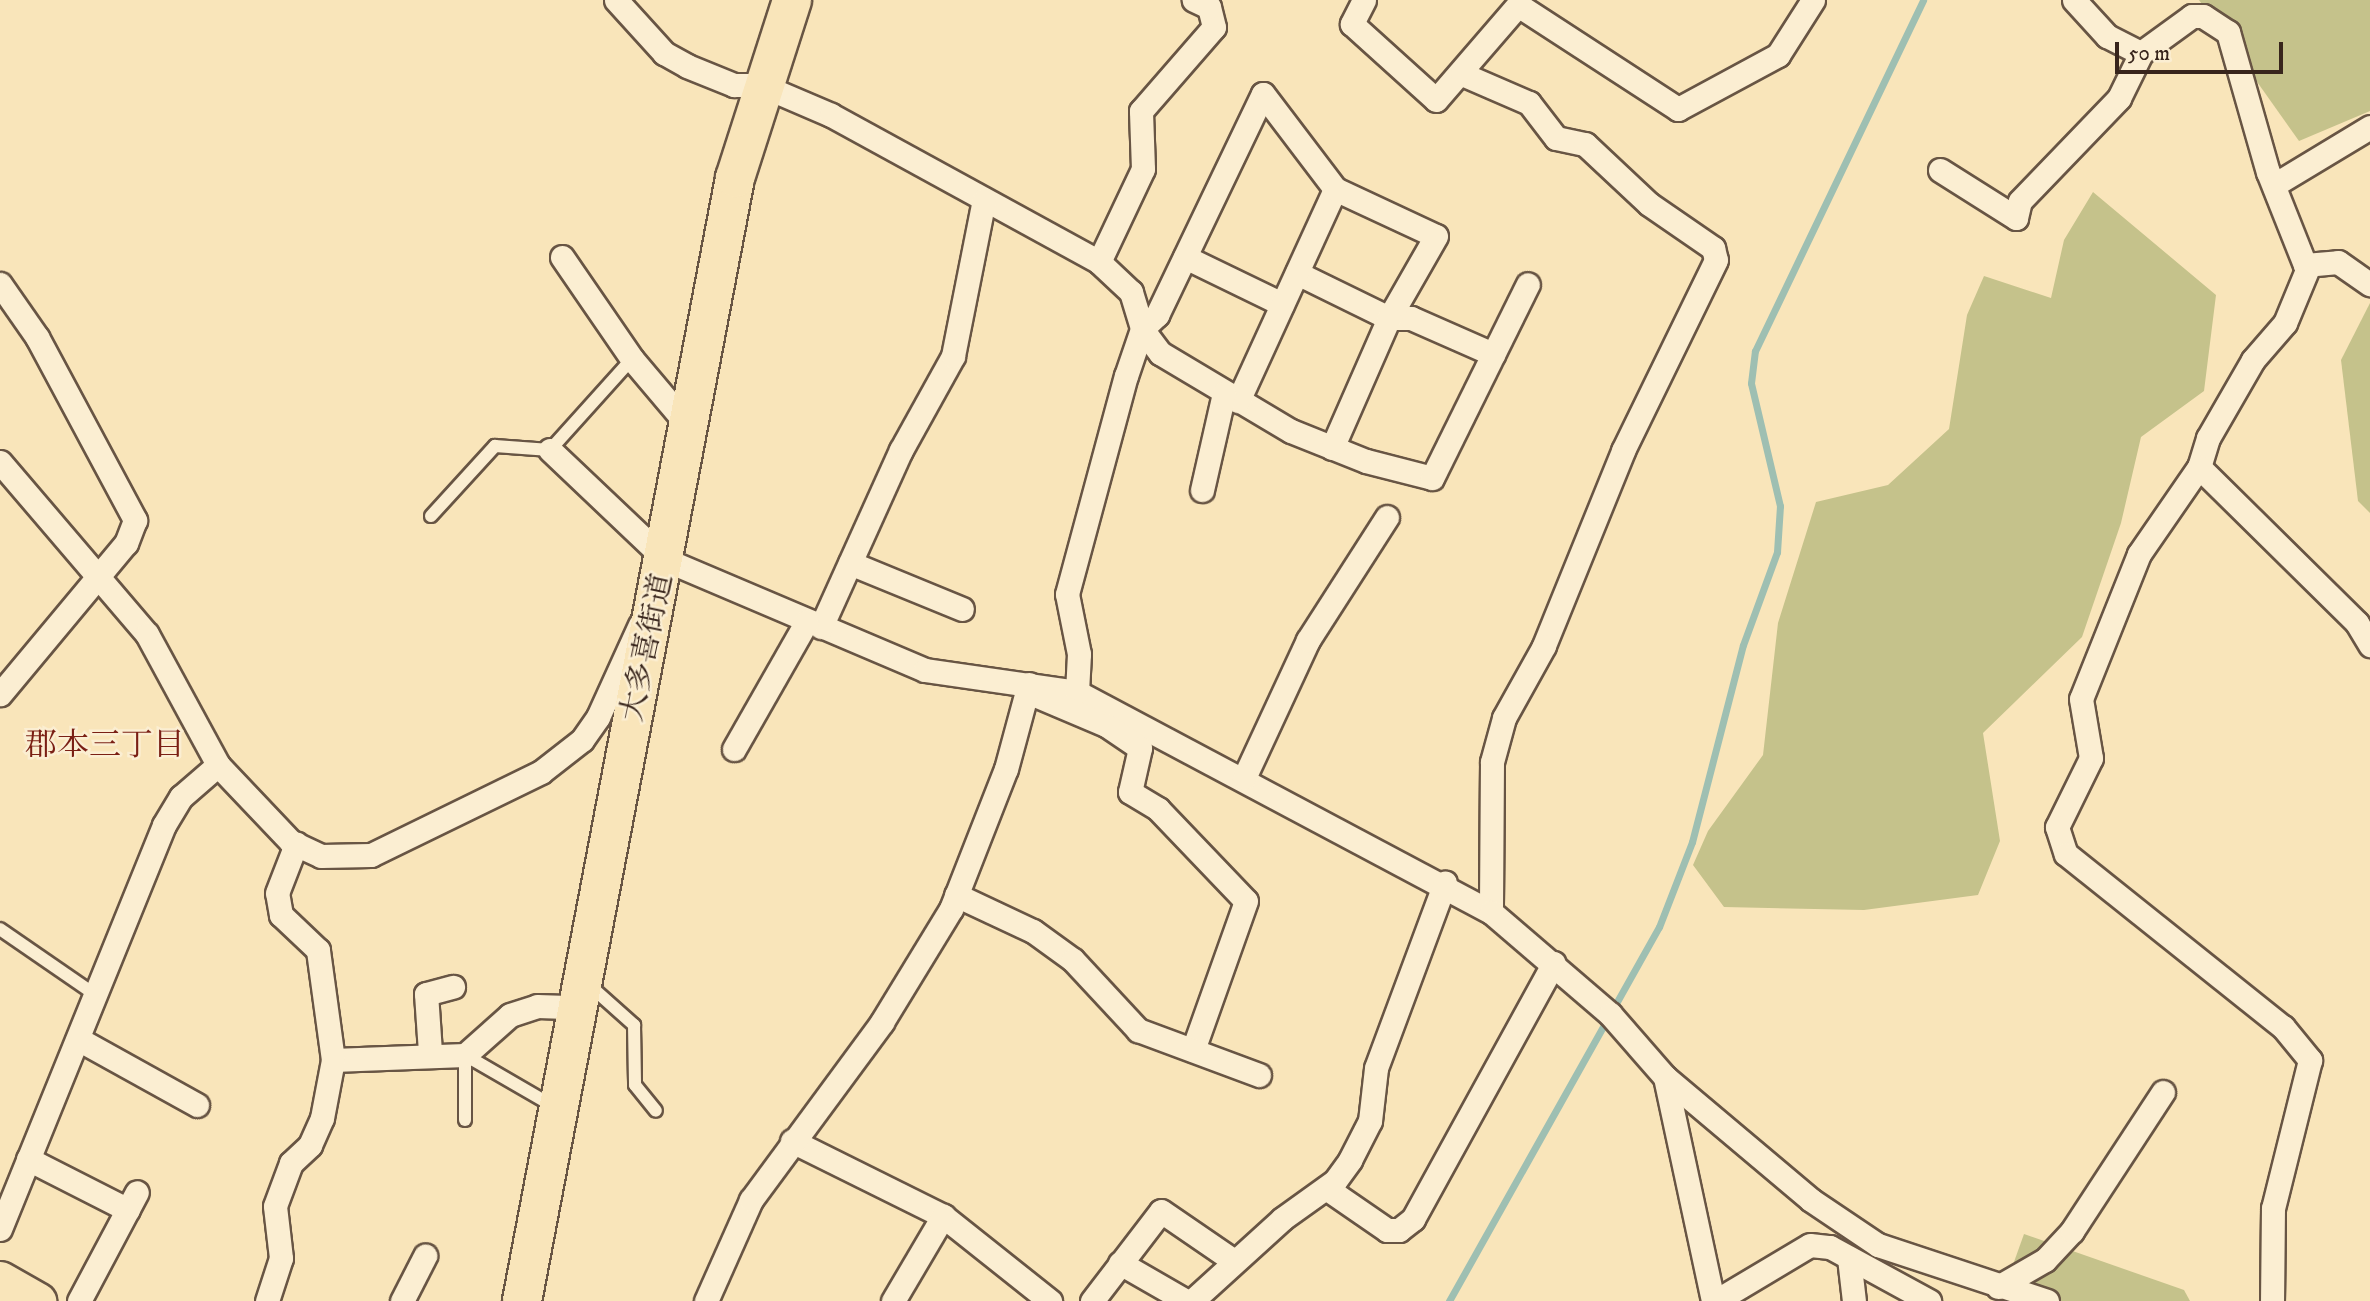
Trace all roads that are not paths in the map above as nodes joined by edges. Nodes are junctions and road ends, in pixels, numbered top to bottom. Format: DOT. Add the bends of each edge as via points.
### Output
graph roads {
  1 [pos="616,0"];
  2 [pos="792,0"];
  3 [pos="1194,0"];
  4 [pos="1364,0"];
  5 [pos="1813,0"];
  6 [pos="2074,0"];
  7 [pos="2141,53"];
  8 [pos="1462,74"];
  9 [pos="761,85"];
  10 [pos="2370,127"];
  11 [pos="1940,170"];
  12 [pos="2274,185"];
  13 [pos="1335,189"];
  14 [pos="984,200"];
  15 [pos="562,257"];
  16 [pos="1185,257"];
  17 [pos="1099,262"];
  18 [pos="2305,265"];
  19 [pos="1297,273"];
  20 [pos="0,284"];
  21 [pos="1528,284"];
  22 [pos="2370,284"];
  23 [pos="1282,304"];
  24 [pos="1389,318"];
  25 [pos="1142,329"];
  26 [pos="1493,354"];
  27 [pos="632,359"];
  28 [pos="1231,397"];
  29 [pos="692,430"];
  30 [pos="1332,448"];
  31 [pos="550,450"];
  32 [pos="0,462"];
  33 [pos="2199,467"];
  34 [pos="1202,490"];
  35 [pos="431,516"];
  36 [pos="1387,517"];
  37 [pos="850,563"];
  38 [pos="662,578"];
  39 [pos="96,579"];
  40 [pos="962,609"];
  41 [pos="814,624"];
  42 [pos="2370,645"];
  43 [pos="1028,688"];
  44 [pos="1077,692"];
  45 [pos="0,694"];
  46 [pos="734,749"];
  47 [pos="218,765"];
  48 [pos="1244,778"];
  49 [pos="296,844"];
  50 [pos="1445,882"];
  51 [pos="956,895"];
  52 [pos="1491,912"];
  53 [pos="0,929"];
  54 [pos="1555,963"];
  55 [pos="453,988"];
  56 [pos="578,992"];
  57 [pos="97,996"];
  58 [pos="78,1039"];
  59 [pos="1193,1051"];
  60 [pos="430,1052"];
  61 [pos="466,1055"];
  62 [pos="333,1060"];
  63 [pos="1259,1075"];
  64 [pos="1665,1077"];
  65 [pos="2163,1092"];
  66 [pos="198,1105"];
  67 [pos="556,1108"];
  68 [pos="656,1111"];
  69 [pos="465,1120"];
  70 [pos="792,1141"];
  71 [pos="27,1159"];
  72 [pos="1326,1188"];
  73 [pos="943,1216"];
  74 [pos="0,1229"];
  75 [pos="425,1256"];
  76 [pos="1849,1258"];
  77 [pos="1234,1261"];
  78 [pos="1120,1263"];
  79 [pos="0,1280"];
  80 [pos="1998,1287"];
  81 [pos="1047,1300"];
  82 [pos="37,1301"];
  83 [pos="79,1301"];
  84 [pos="267,1301"];
  85 [pos="402,1301"];
  86 [pos="522,1301"];
  87 [pos="706,1301"];
  88 [pos="893,1301"];
  89 [pos="1092,1301"];
  90 [pos="1186,1301"];
  91 [pos="1192,1301"];
  92 [pos="1715,1301"];
  93 [pos="1854,1301"];
  94 [pos="1929,1301"];
  95 [pos="2047,1301"];
  96 [pos="2272,1301"];
  1 -- 9 [label="street" via="664,53 734,85"];
  2 -- 9 [label="highway, 大多喜街道"];
  3 -- 17 [label="street" via="1209,7 1214,27 1141,111 1143,169"];
  4 -- 8 [label="street" via="1352,24 1422,91 1436,100"];
  5 -- 8 [label="street" via="1778,55 1678,109 1518,5"];
  6 -- 7 [label="street" via="2107,36"];
  7 -- 11 [label="street" via="2119,98 2020,201 2016,218"];
  7 -- 12 [label="street" via="2192,16 2203,16 2228,32"];
  8 -- 52 [label="street" via="1529,103 1556,138 1585,144 1649,204 1713,248 1716,260 1623,451 1544,646 1504,718 1492,762"];
  9 -- 14 [label="street" via="889,145"];
  9 -- 29 [label="highway, 大多喜街道" via="735,178"];
  10 -- 12 [label="street"];
  12 -- 18 [label="street"];
  13 -- 16 [label="street" via="1263,94"];
  13 -- 19 [label="street"];
  13 -- 24 [label="street" via="1436,236"];
  14 -- 17 [label="street"];
  14 -- 37 [label="street" via="953,356"];
  15 -- 27 [label="street"];
  16 -- 23 [label="street"];
  16 -- 25 [label="street" via="1157,315"];
  17 -- 25 [label="street" via="1131,292"];
  18 -- 22 [label="street" via="2338,262"];
  18 -- 33 [label="street" via="2285,323 2253,360 2208,438"];
  19 -- 23 [label="street"];
  19 -- 24 [label="street"];
  20 -- 39 [label="street" via="37,337 135,520 135,531"];
  21 -- 26 [label="street"];
  23 -- 28 [label="street"];
  24 -- 26 [label="street" via="1411,318"];
  24 -- 30 [label="street"];
  25 -- 28 [label="street" via="1160,353"];
  25 -- 44 [label="street" via="1067,594 1079,654"];
  26 -- 30 [label="street" via="1432,478"];
  27 -- 29 [label="street"];
  27 -- 31 [label="lane"];
  28 -- 30 [label="street"];
  28 -- 34 [label="street"];
  29 -- 38 [label="highway, 大多喜街道"];
  31 -- 35 [label="lane" via="495,446"];
  31 -- 38 [label="street"];
  32 -- 39 [label="street"];
  33 -- 42 [label="street" via="2357,623"];
  33 -- 96 [label="street" via="2139,554 2108,626 2081,699 2091,758 2057,827 2058,842 2166,939 2283,1027 2310,1060 2273,1208"];
  36 -- 48 [label="street" via="1308,640"];
  37 -- 40 [label="street"];
  37 -- 41 [label="street"];
  38 -- 41 [label="street"];
  38 -- 49 [label="street" via="598,717 582,740 541,772 371,855 338,859"];
  38 -- 56 [label="highway, 大多喜街道"];
  39 -- 45 [label="street"];
  39 -- 47 [label="street" via="147,634"];
  41 -- 43 [label="street" via="925,670"];
  41 -- 46 [label="street"];
  43 -- 44 [label="street"];
  43 -- 51 [label="street" via="1006,769"];
  43 -- 59 [label="street" via="1106,725 1140,748 1130,792 1158,809 1246,901"];
  44 -- 48 [label="street"];
  47 -- 49 [label="street"];
  47 -- 57 [label="street" via="181,797 164,825"];
  48 -- 50 [label="street"];
  49 -- 62 [label="street" via="277,893 281,915 318,950"];
  50 -- 52 [label="street"];
  50 -- 72 [label="street" via="1376,1068 1370,1121"];
  51 -- 59 [label="street" via="1033,931 1073,960 1138,1030"];
  51 -- 70 [label="street" via="883,1022"];
  52 -- 54 [label="street"];
  53 -- 57 [label="lane"];
  54 -- 64 [label="street" via="1643,1046"];
  54 -- 72 [label="street" via="1413,1219 1399,1230 1387,1230"];
  55 -- 60 [label="street" via="426,994"];
  56 -- 61 [label="street" via="510,1015"];
  56 -- 67 [label="highway, 大多喜街道"];
  56 -- 68 [label="lane" via="634,1025 635,1085"];
  57 -- 58 [label="street"];
  58 -- 66 [label="street"];
  58 -- 71 [label="street"];
  59 -- 63 [label="street"];
  60 -- 61 [label="street"];
  60 -- 62 [label="street"];
  61 -- 67 [label="lane"];
  61 -- 69 [label="lane"];
  62 -- 84 [label="street" via="322,1118 310,1145 291,1163 275,1206 281,1258"];
  64 -- 80 [label="street" via="1811,1200 1878,1245"];
  64 -- 92 [label="street"];
  65 -- 80 [label="street" via="2072,1231 2045,1260"];
  67 -- 86 [label="highway, 大多喜街道"];
  70 -- 73 [label="street"];
  70 -- 87 [label="street" via="751,1200"];
  71 -- 74 [label="street"];
  71 -- 83 [label="street" via="132,1201"];
  72 -- 77 [label="street"];
  73 -- 81 [label="street"];
  73 -- 88 [label="street"];
  75 -- 85 [label="street"];
  76 -- 92 [label="street" via="1810,1245"];
  76 -- 93 [label="street"];
  76 -- 94 [label="street"];
  77 -- 78 [label="street" via="1161,1211"];
  77 -- 91 [label="street"];
  78 -- 89 [label="street"];
  78 -- 90 [label="street"];
  79 -- 82 [label="main road"];
  80 -- 95 [label="street"];
}
